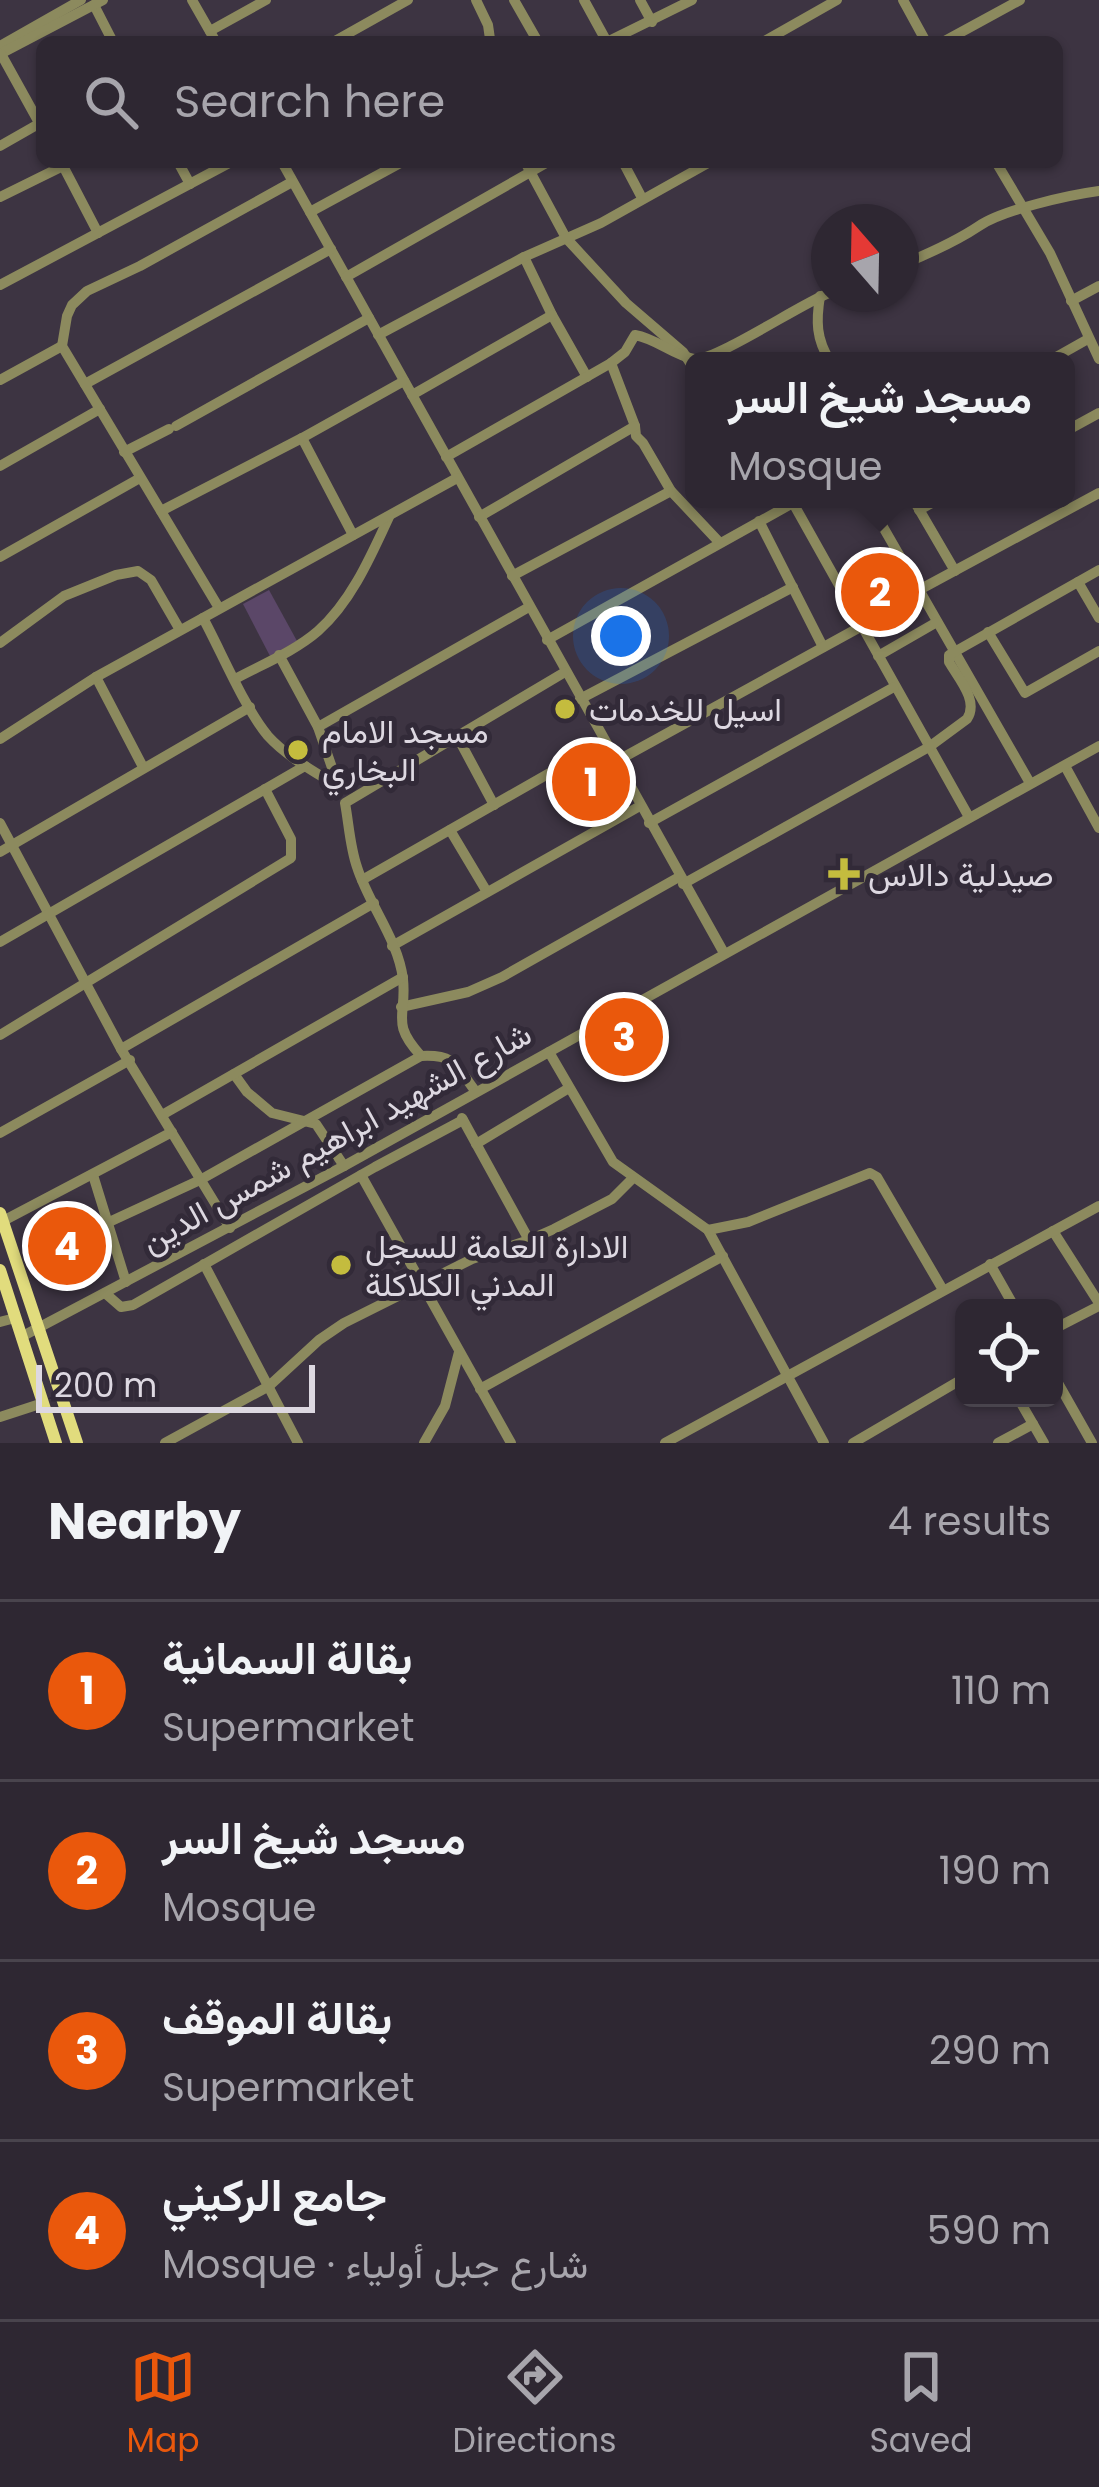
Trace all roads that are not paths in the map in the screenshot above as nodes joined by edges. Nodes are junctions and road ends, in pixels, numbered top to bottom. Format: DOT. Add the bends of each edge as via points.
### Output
graph roads {
  1 [pos="192,0"];
  2 [pos="266,0"];
  3 [pos="408,0"];
  4 [pos="476,0"];
  5 [pos="514,0"];
  6 [pos="584,0"];
  7 [pos="640,0"];
  8 [pos="692,0"];
  9 [pos="837,0"];
  10 [pos="1021,0"];
  11 [pos="93,2"];
  12 [pos="907,2"];
  13 [pos="652,22"];
  14 [pos="110,36"];
  15 [pos="212,36"];
  16 [pos="214,36"];
  17 [pos="344,36"];
  18 [pos="488,36"];
  19 [pos="535,36"];
  20 [pos="604,36"];
  21 [pos="620,36"];
  22 [pos="774,36"];
  23 [pos="923,36"];
  24 [pos="955,36"];
  25 [pos="0,51"];
  26 [pos="36,116"];
  27 [pos="36,128"];
  28 [pos="0,146"];
  29 [pos="54,168"];
  30 [pos="64,168"];
  31 [pos="181,168"];
  32 [pos="220,168"];
  33 [pos="284,168"];
  34 [pos="391,168"];
  35 [pos="525,168"];
  36 [pos="528,168"];
  37 [pos="625,168"];
  38 [pos="677,168"];
  39 [pos="698,168"];
  40 [pos="999,168"];
  41 [pos="681,177"];
  42 [pos="292,182"];
  43 [pos="190,184"];
  44 [pos="1099,191"];
  45 [pos="0,196"];
  46 [pos="642,198"];
  47 [pos="1023,208"];
  48 [pos="310,212"];
  49 [pos="98,233"];
  50 [pos="566,238"];
  51 [pos="331,249"];
  52 [pos="524,257"];
  53 [pos="919,257"];
  54 [pos="346,277"];
  55 [pos="0,285"];
  56 [pos="1099,286"];
  57 [pos="1072,301"];
  58 [pos="811,302"];
  59 [pos="819,312"];
  60 [pos="552,315"];
  61 [pos="369,318"];
  62 [pos="378,335"];
  63 [pos="1088,339"];
  64 [pos="62,346"];
  65 [pos="683,352"];
  66 [pos="720,352"];
  67 [pos="826,352"];
  68 [pos="1065,352"];
  69 [pos="685,355"];
  70 [pos="1099,359"];
  71 [pos="611,363"];
  72 [pos="2,376"];
  73 [pos="586,377"];
  74 [pos="404,381"];
  75 [pos="85,384"];
  76 [pos="412,395"];
  77 [pos="100,410"];
  78 [pos="635,426"];
  79 [pos="302,438"];
  80 [pos="124,452"];
  81 [pos="446,457"];
  82 [pos="0,466"];
  83 [pos="140,478"];
  84 [pos="457,478"];
  85 [pos="671,491"];
  86 [pos="685,506"];
  87 [pos="687,508"];
  88 [pos="780,508"];
  89 [pos="797,508"];
  90 [pos="872,508"];
  91 [pos="918,508"];
  92 [pos="1071,508"];
  93 [pos="161,511"];
  94 [pos="391,514"];
  95 [pos="479,518"];
  96 [pos="760,521"];
  97 [pos="353,535"];
  98 [pos="718,542"];
  99 [pos="0,556"];
  100 [pos="1099,570"];
  101 [pos="955,571"];
  102 [pos="512,576"];
  103 [pos="1078,582"];
  104 [pos="793,587"];
  105 [pos="919,590"];
  106 [pos="529,607"];
  107 [pos="219,608"];
  108 [pos="203,618"];
  109 [pos="1099,618"];
  110 [pos="937,622"];
  111 [pos="862,626"];
  112 [pos="180,630"];
  113 [pos="988,632"];
  114 [pos="547,640"];
  115 [pos="0,643"];
  116 [pos="823,647"];
  117 [pos="953,651"];
  118 [pos="1099,651"];
  119 [pos="278,655"];
  120 [pos="878,656"];
  121 [pos="565,672"];
  122 [pos="96,677"];
  123 [pos="236,679"];
  124 [pos="894,687"];
  125 [pos="580,699"];
  126 [pos="250,707"];
  127 [pos="318,727"];
  128 [pos="457,736"];
  129 [pos="0,739"];
  130 [pos="604,742"];
  131 [pos="1099,746"];
  132 [pos="929,747"];
  133 [pos="615,762"];
  134 [pos="305,766"];
  135 [pos="1064,766"];
  136 [pos="143,767"];
  137 [pos="1030,783"];
  138 [pos="339,787"];
  139 [pos="265,789"];
  140 [pos="345,803"];
  141 [pos="494,805"];
  142 [pos="640,806"];
  143 [pos="969,817"];
  144 [pos="0,824"];
  145 [pos="649,824"];
  146 [pos="1099,829"];
  147 [pos="450,830"];
  148 [pos="6,848"];
  149 [pos="362,880"];
  150 [pos="681,880"];
  151 [pos="487,892"];
  152 [pos="374,903"];
  153 [pos="48,916"];
  154 [pos="0,942"];
  155 [pos="392,946"];
  156 [pos="724,953"];
  157 [pos="403,977"];
  158 [pos="86,983"];
  159 [pos="401,1007"];
  160 [pos="0,1035"];
  161 [pos="122,1049"];
  162 [pos="549,1052"];
  163 [pos="421,1056"];
  164 [pos="130,1060"];
  165 [pos="234,1074"];
  166 [pos="569,1088"];
  167 [pos="476,1093"];
  168 [pos="454,1105"];
  169 [pos="162,1115"];
  170 [pos="463,1120"];
  171 [pos="310,1121"];
  172 [pos="172,1132"];
  173 [pos="0,1133"];
  174 [pos="476,1144"];
  175 [pos="344,1166"];
  176 [pos="93,1175"];
  177 [pos="362,1175"];
  178 [pos="633,1178"];
  179 [pos="200,1180"];
  180 [pos="315,1181"];
  181 [pos="324,1198"];
  182 [pos="1099,1206"];
  183 [pos="1,1217"];
  184 [pos="107,1223"];
  185 [pos="230,1228"];
  186 [pos="708,1230"];
  187 [pos="1053,1232"];
  188 [pos="530,1240"];
  189 [pos="722,1256"];
  190 [pos="204,1264"];
  191 [pos="990,1264"];
  192 [pos="1099,1267"];
  193 [pos="0,1270"];
  194 [pos="1083,1276"];
  195 [pos="126,1282"];
  196 [pos="423,1284"];
  197 [pos="943,1290"];
  198 [pos="105,1293"];
  199 [pos="1011,1299"];
  200 [pos="1099,1304"];
  201 [pos="7,1320"];
  202 [pos="1063,1324"];
  203 [pos="38,1328"];
  204 [pos="21,1336"];
  205 [pos="459,1350"];
  206 [pos="789,1375"];
  207 [pos="955,1383"];
  208 [pos="269,1387"];
  209 [pos="480,1389"];
  210 [pos="1063,1392"];
  211 [pos="43,1403"];
  212 [pos="1023,1407"];
  213 [pos="0,1417"];
  214 [pos="1033,1424"];
  215 [pos="56,1443"];
  216 [pos="77,1443"];
  217 [pos="165,1443"];
  218 [pos="298,1443"];
  219 [pos="424,1443"];
  220 [pos="511,1443"];
  221 [pos="664,1443"];
  222 [pos="824,1443"];
  223 [pos="853,1443"];
  224 [pos="998,1443"];
  225 [pos="1044,1443"];
  226 [pos="1092,1443"];
  1 -- 15 [label="street"];
  2 -- 16 [label="street"];
  3 -- 17 [label="street"];
  4 -- 18 [label="street"];
  5 -- 19 [label="street"];
  6 -- 20 [label="street"];
  7 -- 13 [label="street"];
  8 -- 13 [label="street"];
  9 -- 22 [label="street"];
  10 -- 24 [label="street"];
  11 -- 14 [label="street"];
  11 -- 25 [label="street"];
  12 -- 23 [label="street"];
  13 -- 21 [label="street"];
  25 -- 26 [label="street"];
  27 -- 28 [label="street"];
  29 -- 45 [label="street"];
  30 -- 49 [label="street"];
  31 -- 43 [label="street"];
  32 -- 43 [label="street"];
  33 -- 42 [label="street"];
  34 -- 48 [label="street"];
  35 -- 54 [label="street"];
  36 -- 50 [label="street"];
  37 -- 46 [label="street"];
  38 -- 41 [label="street"];
  39 -- 41 [label="street"];
  40 -- 47 [label="street"];
  41 -- 46 [label="street"];
  42 -- 48 [label="street"];
  42 -- 64 [label="street" via="87,291 67,316"];
  43 -- 49 [label="street"];
  44 -- 47 [label="street"];
  46 -- 50 [label="street"];
  47 -- 53 [label="street"];
  47 -- 57 [label="street"];
  48 -- 51 [label="street"];
  49 -- 55 [label="street"];
  50 -- 52 [label="street"];
  50 -- 65 [label="street"];
  51 -- 54 [label="street"];
  51 -- 75 [label="street"];
  52 -- 60 [label="street"];
  52 -- 62 [label="street"];
  54 -- 61 [label="street"];
  56 -- 57 [label="street"];
  57 -- 63 [label="street"];
  58 -- 66 [label="street"];
  59 -- 67 [label="street"];
  60 -- 73 [label="street"];
  60 -- 76 [label="street"];
  61 -- 62 [label="street"];
  61 -- 80 [label="street"];
  62 -- 74 [label="street"];
  63 -- 68 [label="street"];
  63 -- 70 [label="street"];
  64 -- 72 [label="street"];
  64 -- 75 [label="street"];
  65 -- 69 [label="street"];
  65 -- 71 [label="street" via="635,334"];
  71 -- 73 [label="street"];
  71 -- 78 [label="street"];
  73 -- 81 [label="street"];
  74 -- 76 [label="street"];
  74 -- 79 [label="street"];
  75 -- 77 [label="street"];
  76 -- 81 [label="street"];
  77 -- 80 [label="street"];
  77 -- 82 [label="street"];
  78 -- 85 [label="street"];
  78 -- 95 [label="street"];
  79 -- 93 [label="street"];
  79 -- 97 [label="street"];
  80 -- 83 [label="street"];
  81 -- 84 [label="street"];
  83 -- 93 [label="street"];
  83 -- 99 [label="street"];
  84 -- 94 [label="street"];
  84 -- 95 [label="street"];
  85 -- 86 [label="street"];
  85 -- 102 [label="street"];
  87 -- 98 [label="street"];
  88 -- 96 [label="street"];
  89 -- 111 [label="street"];
  90 -- 105 [label="street"];
  91 -- 101 [label="street"];
  92 -- 101 [label="street"];
  93 -- 107 [label="street"];
  94 -- 97 [label="street"];
  94 -- 119 [label="street" via="333,615"];
  95 -- 102 [label="street"];
  96 -- 98 [label="street"];
  96 -- 104 [label="street"];
  97 -- 107 [label="street"];
  98 -- 114 [label="street"];
  100 -- 103 [label="street"];
  101 -- 105 [label="street"];
  102 -- 106 [label="street"];
  103 -- 109 [label="street"];
  103 -- 113 [label="street"];
  104 -- 116 [label="street"];
  104 -- 125 [label="street"];
  105 -- 110 [label="street"];
  106 -- 114 [label="street"];
  106 -- 127 [label="street"];
  107 -- 108 [label="street"];
  108 -- 112 [label="street"];
  108 -- 123 [label="street"];
  110 -- 117 [label="street"];
  110 -- 120 [label="street"];
  111 -- 116 [label="street"];
  111 -- 120 [label="street"];
  112 -- 115 [label="street" via="138,571 64,596"];
  112 -- 122 [label="street"];
  113 -- 117 [label="street"];
  113 -- 118 [label="street" via="1025,693"];
  114 -- 121 [label="street"];
  116 -- 133 [label="street"];
  117 -- 132 [label="street" via="948,659 972,714"];
  117 -- 137 [label="street"];
  119 -- 123 [label="street"];
  119 -- 127 [label="street"];
  120 -- 124 [label="street"];
  121 -- 125 [label="street"];
  121 -- 128 [label="street"];
  122 -- 129 [label="street"];
  122 -- 136 [label="street"];
  123 -- 126 [label="street"];
  124 -- 132 [label="street"];
  124 -- 145 [label="street"];
  125 -- 130 [label="street"];
  126 -- 134 [label="street" via="268,736"];
  126 -- 136 [label="street"];
  127 -- 138 [label="street"];
  128 -- 140 [label="street"];
  128 -- 141 [label="street"];
  130 -- 133 [label="street"];
  130 -- 141 [label="street"];
  131 -- 135 [label="street, شارع الشهيد ابراهيم شمس الدين"];
  132 -- 143 [label="street"];
  132 -- 150 [label="street"];
  133 -- 142 [label="street"];
  134 -- 138 [label="street"];
  134 -- 139 [label="street"];
  135 -- 137 [label="street, شارع الشهيد ابراهيم شمس الدين"];
  135 -- 146 [label="street"];
  136 -- 148 [label="street"];
  137 -- 143 [label="street, شارع الشهيد ابراهيم شمس الدين"];
  138 -- 140 [label="street"];
  139 -- 153 [label="street"];
  139 -- 158 [label="street" via="291,839 291,858"];
  140 -- 149 [label="street"];
  141 -- 147 [label="street"];
  142 -- 145 [label="street"];
  142 -- 151 [label="street"];
  143 -- 156 [label="street, شارع الشهيد ابراهيم شمس الدين"];
  144 -- 148 [label="street"];
  145 -- 150 [label="street"];
  147 -- 149 [label="street"];
  147 -- 151 [label="street"];
  148 -- 153 [label="street"];
  149 -- 152 [label="street"];
  150 -- 156 [label="street"];
  150 -- 159 [label="street" via="502,977"];
  151 -- 155 [label="street"];
  152 -- 155 [label="street"];
  152 -- 161 [label="street"];
  153 -- 154 [label="street"];
  153 -- 158 [label="street"];
  155 -- 157 [label="street"];
  156 -- 162 [label="street, شارع الشهيد ابراهيم شمس الدين"];
  157 -- 159 [label="street"];
  157 -- 165 [label="street"];
  158 -- 160 [label="street"];
  158 -- 161 [label="street"];
  159 -- 163 [label="street" via="403,1031"];
  161 -- 164 [label="street"];
  162 -- 166 [label="street"];
  162 -- 167 [label="street, شارع الشهيد ابراهيم شمس الدين"];
  163 -- 167 [label="street" via="452,1060"];
  163 -- 171 [label="street"];
  164 -- 169 [label="street"];
  164 -- 173 [label="street"];
  165 -- 169 [label="street"];
  165 -- 171 [label="street" via="272,1113"];
  166 -- 174 [label="street"];
  166 -- 178 [label="street" via="613,1162"];
  167 -- 168 [label="street, شارع الشهيد ابراهيم شمس الدين"];
  168 -- 170 [label="street"];
  168 -- 175 [label="street, شارع الشهيد ابراهيم شمس الدين"];
  169 -- 172 [label="street"];
  170 -- 174 [label="street"];
  170 -- 177 [label="street"];
  171 -- 175 [label="street"];
  171 -- 179 [label="street"];
  172 -- 176 [label="street"];
  172 -- 179 [label="street"];
  174 -- 188 [label="street"];
  175 -- 180 [label="street, شارع الشهيد ابراهيم شمس الدين"];
  176 -- 183 [label="street"];
  176 -- 184 [label="street"];
  177 -- 181 [label="street"];
  177 -- 196 [label="street"];
  178 -- 186 [label="street"];
  178 -- 188 [label="street" via="611,1199"];
  179 -- 184 [label="street"];
  179 -- 185 [label="street"];
  180 -- 181 [label="street"];
  180 -- 185 [label="street, شارع الشهيد ابراهيم شمس الدين"];
  181 -- 190 [label="street"];
  182 -- 187 [label="street"];
  183 -- 203 [label="main road"];
  184 -- 195 [label="street"];
  185 -- 195 [label="street, شارع الشهيد ابراهيم شمس الدين"];
  186 -- 189 [label="street"];
  186 -- 197 [label="street" via="869,1173"];
  187 -- 191 [label="street"];
  187 -- 194 [label="street"];
  188 -- 196 [label="street"];
  189 -- 206 [label="street"];
  189 -- 209 [label="street"];
  190 -- 198 [label="street" via="125,1308"];
  190 -- 208 [label="street"];
  191 -- 197 [label="street"];
  191 -- 199 [label="street"];
  192 -- 194 [label="street"];
  193 -- 201 [label="main road"];
  194 -- 200 [label="street"];
  195 -- 198 [label="street, شارع الشهيد ابراهيم شمس الدين"];
  196 -- 205 [label="street"];
  196 -- 208 [label="street" via="330,1331"];
  197 -- 206 [label="street"];
  198 -- 203 [label="street, شارع الشهيد ابراهيم شمس الدين"];
  200 -- 202 [label="street"];
  201 -- 204 [label="main road"];
  203 -- 204 [label="street, شارع الشهيد ابراهيم شمس الدين"];
  203 -- 216 [label="main road"];
  204 -- 211 [label="main road"];
  205 -- 209 [label="street"];
  205 -- 219 [label="street" via="445,1406"];
  206 -- 221 [label="street"];
  206 -- 222 [label="street"];
  207 -- 223 [label="street"];
  208 -- 217 [label="street"];
  208 -- 218 [label="street"];
  209 -- 220 [label="street"];
  210 -- 226 [label="street"];
  211 -- 213 [label="street"];
  211 -- 215 [label="main road"];
  212 -- 214 [label="street"];
  214 -- 224 [label="street"];
  214 -- 225 [label="street"];
}
